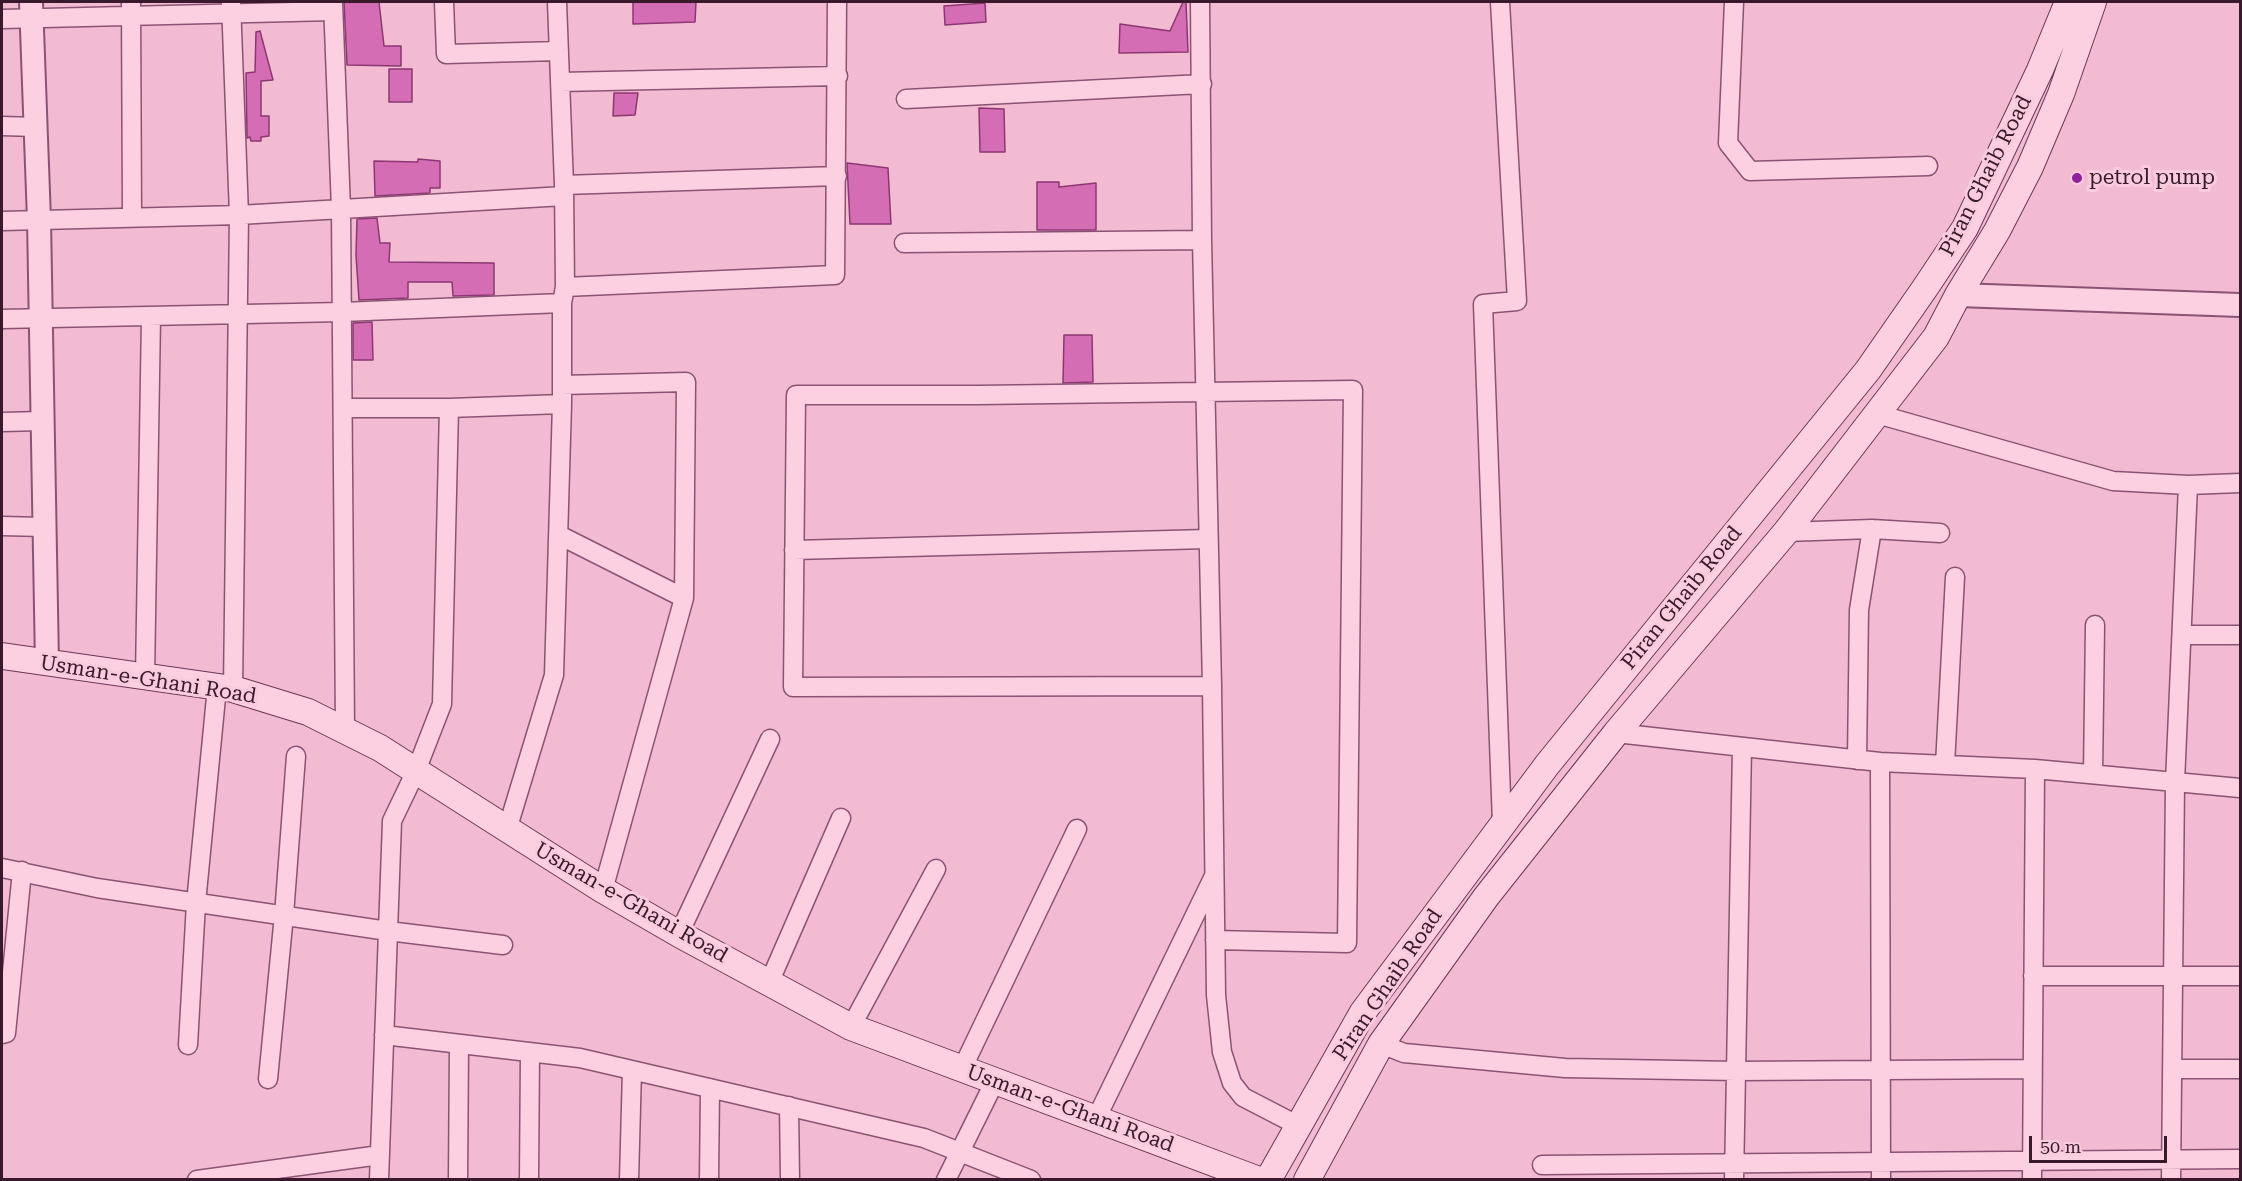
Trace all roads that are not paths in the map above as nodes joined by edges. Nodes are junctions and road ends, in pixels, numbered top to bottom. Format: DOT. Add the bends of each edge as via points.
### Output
graph roads {
  1 [pos="444,2"];
  2 [pos="557,2"];
  3 [pos="837,2"];
  4 [pos="1200,2"];
  5 [pos="1500,2"];
  6 [pos="1734,2"];
  7 [pos="2068,2"];
  8 [pos="2093,2"];
  9 [pos="333,6"];
  10 [pos="231,8"];
  11 [pos="131,9"];
  12 [pos="32,10"];
  13 [pos="2,19"];
  14 [pos="559,51"];
  15 [pos="838,76"];
  16 [pos="560,82"];
  17 [pos="1202,84"];
  18 [pos="906,99"];
  19 [pos="2,126"];
  20 [pos="36,127"];
  21 [pos="1928,166"];
  22 [pos="837,176"];
  23 [pos="564,190"];
  24 [pos="341,209"];
  25 [pos="239,215"];
  26 [pos="132,218"];
  27 [pos="2,220"];
  28 [pos="39,220"];
  29 [pos="1202,240"];
  30 [pos="904,243"];
  31 [pos="564,295"];
  32 [pos="1958,295"];
  33 [pos="2241,305"];
  34 [pos="342,312"];
  35 [pos="238,315"];
  36 [pos="151,317"];
  37 [pos="40,318"];
  38 [pos="2,319"];
  39 [pos="562,385"];
  40 [pos="1206,392"];
  41 [pos="562,404"];
  42 [pos="343,408"];
  43 [pos="449,408"];
  44 [pos="1877,414"];
  45 [pos="42,421"];
  46 [pos="2,422"];
  47 [pos="2241,483"];
  48 [pos="2188,485"];
  49 [pos="2,526"];
  50 [pos="44,527"];
  51 [pos="1872,529"];
  52 [pos="1786,532"];
  53 [pos="1941,533"];
  54 [pos="559,536"];
  55 [pos="1207,539"];
  56 [pos="794,550"];
  57 [pos="1955,577"];
  58 [pos="684,598"];
  59 [pos="2096,625"];
  60 [pos="2182,635"];
  61 [pos="2241,635"];
  62 [pos="2,656"];
  63 [pos="47,663"];
  64 [pos="145,677"];
  65 [pos="1212,686"];
  66 [pos="225,688"];
  67 [pos="345,730"];
  68 [pos="1616,734"];
  69 [pos="770,739"];
  70 [pos="1742,747"];
  71 [pos="296,756"];
  72 [pos="1857,760"];
  73 [pos="1880,762"];
  74 [pos="1945,765"];
  75 [pos="2035,769"];
  76 [pos="416,771"];
  77 [pos="2093,774"];
  78 [pos="2175,782"];
  79 [pos="2241,788"];
  80 [pos="841,818"];
  81 [pos="1502,824"];
  82 [pos="1077,829"];
  83 [pos="507,830"];
  84 [pos="2,868"];
  85 [pos="936,869"];
  86 [pos="22,871"];
  87 [pos="1214,875"];
  88 [pos="603,890"];
  89 [pos="196,903"];
  90 [pos="284,915"];
  91 [pos="388,931"];
  92 [pos="680,934"];
  93 [pos="1215,940"];
  94 [pos="503,945"];
  95 [pos="2033,976"];
  96 [pos="2241,976"];
  97 [pos="2173,977"];
  98 [pos="769,982"];
  99 [pos="851,1027"];
  100 [pos="2,1034"];
  101 [pos="384,1035"];
  102 [pos="459,1044"];
  103 [pos="1381,1044"];
  104 [pos="188,1045"];
  105 [pos="530,1052"];
  106 [pos="962,1069"];
  107 [pos="2032,1069"];
  108 [pos="2172,1069"];
  109 [pos="2241,1069"];
  110 [pos="632,1070"];
  111 [pos="1881,1070"];
  112 [pos="1736,1071"];
  113 [pos="268,1079"];
  114 [pos="995,1081"];
  115 [pos="710,1088"];
  116 [pos="789,1106"];
  117 [pos="1096,1119"];
  118 [pos="1297,1125"];
  119 [pos="960,1153"];
  120 [pos="380,1155"];
  121 [pos="2172,1159"];
  122 [pos="2241,1159"];
  123 [pos="2032,1160"];
  124 [pos="1542,1165"];
  125 [pos="1734,1171"];
  126 [pos="1881,1171"];
  127 [pos="197,1179"];
  128 [pos="379,1179"];
  129 [pos="458,1179"];
  130 [pos="530,1179"];
  131 [pos="629,1179"];
  132 [pos="709,1179"];
  133 [pos="790,1179"];
  134 [pos="946,1179"];
  135 [pos="1031,1179"];
  136 [pos="1259,1179"];
  137 [pos="1268,1179"];
  138 [pos="1307,1179"];
  139 [pos="2032,1179"];
  140 [pos="2171,1179"];
  1 -- 14 [label="street" via="446,54"];
  2 -- 14 [label="street"];
  3 -- 15 [label="street"];
  4 -- 17 [label="street"];
  5 -- 81 [label="street" via="1517,301 1483,304"];
  6 -- 21 [label="street" via="1728,143 1750,171"];
  7 -- 81 [label="main road, Piran Ghaib Road" via="1965,228 1925,288 1868,370"];
  8 -- 32 [label="main road, Piran Ghaib Road" via="2030,167"];
  9 -- 10 [label="street"];
  9 -- 24 [label="street"];
  10 -- 11 [label="street"];
  10 -- 25 [label="street"];
  11 -- 12 [label="street"];
  11 -- 26 [label="street"];
  12 -- 13 [label="street"];
  12 -- 20 [label="street"];
  14 -- 16 [label="street"];
  15 -- 16 [label="street"];
  15 -- 22 [label="street"];
  16 -- 23 [label="street"];
  17 -- 18 [label="street"];
  17 -- 29 [label="street"];
  19 -- 20 [label="street"];
  20 -- 28 [label="street"];
  22 -- 23 [label="street"];
  22 -- 31 [label="street" via="835,276"];
  23 -- 24 [label="street"];
  23 -- 31 [label="street"];
  24 -- 25 [label="street"];
  24 -- 34 [label="street"];
  25 -- 26 [label="street"];
  25 -- 35 [label="street"];
  26 -- 28 [label="street"];
  27 -- 28 [label="street"];
  28 -- 37 [label="street"];
  29 -- 30 [label="street"];
  29 -- 40 [label="street"];
  31 -- 34 [label="street"];
  31 -- 39 [label="street"];
  32 -- 33 [label="street"];
  32 -- 44 [label="main road, Piran Ghaib Road" via="1936,337"];
  34 -- 35 [label="street"];
  34 -- 42 [label="street"];
  35 -- 36 [label="street"];
  35 -- 66 [label="street"];
  36 -- 37 [label="street"];
  36 -- 64 [label="street"];
  37 -- 38 [label="street"];
  37 -- 45 [label="street"];
  39 -- 41 [label="street"];
  39 -- 58 [label="street" via="686,382"];
  40 -- 55 [label="street"];
  40 -- 56 [label="street" via="796,395"];
  40 -- 93 [label="street" via="1353,390 1347,943"];
  41 -- 43 [label="street"];
  41 -- 54 [label="street"];
  42 -- 43 [label="street"];
  42 -- 67 [label="street"];
  43 -- 76 [label="street" via="442,704"];
  44 -- 48 [label="street" via="2113,482"];
  44 -- 52 [label="main road, Piran Ghaib Road"];
  45 -- 46 [label="street"];
  45 -- 50 [label="street"];
  47 -- 48 [label="street"];
  48 -- 60 [label="street"];
  49 -- 50 [label="street"];
  50 -- 63 [label="street"];
  51 -- 52 [label="street"];
  51 -- 53 [label="street"];
  51 -- 72 [label="street" via="1859,610"];
  52 -- 68 [label="main road, Piran Ghaib Road"];
  54 -- 58 [label="street"];
  54 -- 83 [label="street" via="554,675"];
  55 -- 56 [label="street"];
  55 -- 65 [label="street"];
  56 -- 65 [label="street" via="793,687"];
  57 -- 74 [label="street"];
  58 -- 88 [label="street"];
  59 -- 77 [label="street"];
  60 -- 61 [label="street"];
  60 -- 78 [label="street"];
  62 -- 63 [label="main road, Usman-e-Ghani Road"];
  63 -- 64 [label="main road, Usman-e-Ghani Road"];
  64 -- 66 [label="main road, Usman-e-Ghani Road"];
  65 -- 87 [label="street"];
  66 -- 67 [label="main road, Usman-e-Ghani Road" via="308,712"];
  66 -- 89 [label="street"];
  67 -- 76 [label="main road, Usman-e-Ghani Road"];
  68 -- 70 [label="street"];
  68 -- 103 [label="main road, Piran Ghaib Road" via="1486,897"];
  69 -- 92 [label="street"];
  70 -- 72 [label="street"];
  70 -- 112 [label="street"];
  71 -- 90 [label="street"];
  72 -- 73 [label="street"];
  73 -- 74 [label="street"];
  73 -- 111 [label="street"];
  74 -- 75 [label="street"];
  75 -- 77 [label="street"];
  75 -- 95 [label="street"];
  76 -- 83 [label="main road, Usman-e-Ghani Road"];
  76 -- 91 [label="street" via="392,821"];
  77 -- 78 [label="street"];
  78 -- 79 [label="street"];
  78 -- 97 [label="street"];
  80 -- 98 [label="street"];
  81 -- 118 [label="main road, Piran Ghaib Road" via="1363,1012"];
  82 -- 106 [label="street"];
  83 -- 88 [label="main road, Usman-e-Ghani Road"];
  84 -- 86 [label="street"];
  85 -- 99 [label="street"];
  86 -- 89 [label="street" via="97,888"];
  86 -- 100 [label="street" via="6,1033"];
  87 -- 93 [label="street"];
  87 -- 117 [label="street"];
  88 -- 92 [label="main road, Usman-e-Ghani Road"];
  89 -- 90 [label="street"];
  89 -- 104 [label="street"];
  90 -- 91 [label="street"];
  90 -- 113 [label="street"];
  91 -- 94 [label="street"];
  91 -- 101 [label="street"];
  92 -- 98 [label="main road, Usman-e-Ghani Road"];
  93 -- 118 [label="street" via="1222,1052 1232,1083 1244,1097"];
  95 -- 97 [label="street"];
  95 -- 107 [label="street"];
  96 -- 97 [label="street"];
  97 -- 108 [label="street"];
  98 -- 99 [label="main road, Usman-e-Ghani Road"];
  99 -- 106 [label="main road, Usman-e-Ghani Road"];
  101 -- 102 [label="street"];
  101 -- 120 [label="street"];
  102 -- 105 [label="street"];
  102 -- 129 [label="street"];
  103 -- 112 [label="street" via="1404,1053 1566,1068"];
  103 -- 138 [label="main road, Piran Ghaib Road"];
  105 -- 110 [label="street"];
  105 -- 130 [label="street"];
  106 -- 114 [label="main road, Usman-e-Ghani Road"];
  107 -- 111 [label="street"];
  107 -- 123 [label="street"];
  108 -- 109 [label="street"];
  108 -- 121 [label="street"];
  110 -- 115 [label="street"];
  110 -- 131 [label="street"];
  111 -- 112 [label="street"];
  111 -- 126 [label="street"];
  112 -- 125 [label="street"];
  114 -- 117 [label="main road, Usman-e-Ghani Road"];
  114 -- 119 [label="street"];
  115 -- 116 [label="street"];
  115 -- 132 [label="street"];
  116 -- 119 [label="street" via="924,1138"];
  116 -- 133 [label="street"];
  117 -- 136 [label="main road, Usman-e-Ghani Road"];
  118 -- 137 [label="main road, Piran Ghaib Road"];
  119 -- 134 [label="street"];
  119 -- 135 [label="street"];
  120 -- 127 [label="street"];
  120 -- 128 [label="street"];
  121 -- 122 [label="street"];
  121 -- 123 [label="street"];
  121 -- 140 [label="street"];
  123 -- 126 [label="street"];
  123 -- 139 [label="street"];
  124 -- 125 [label="street"];
  125 -- 126 [label="street"];
}
